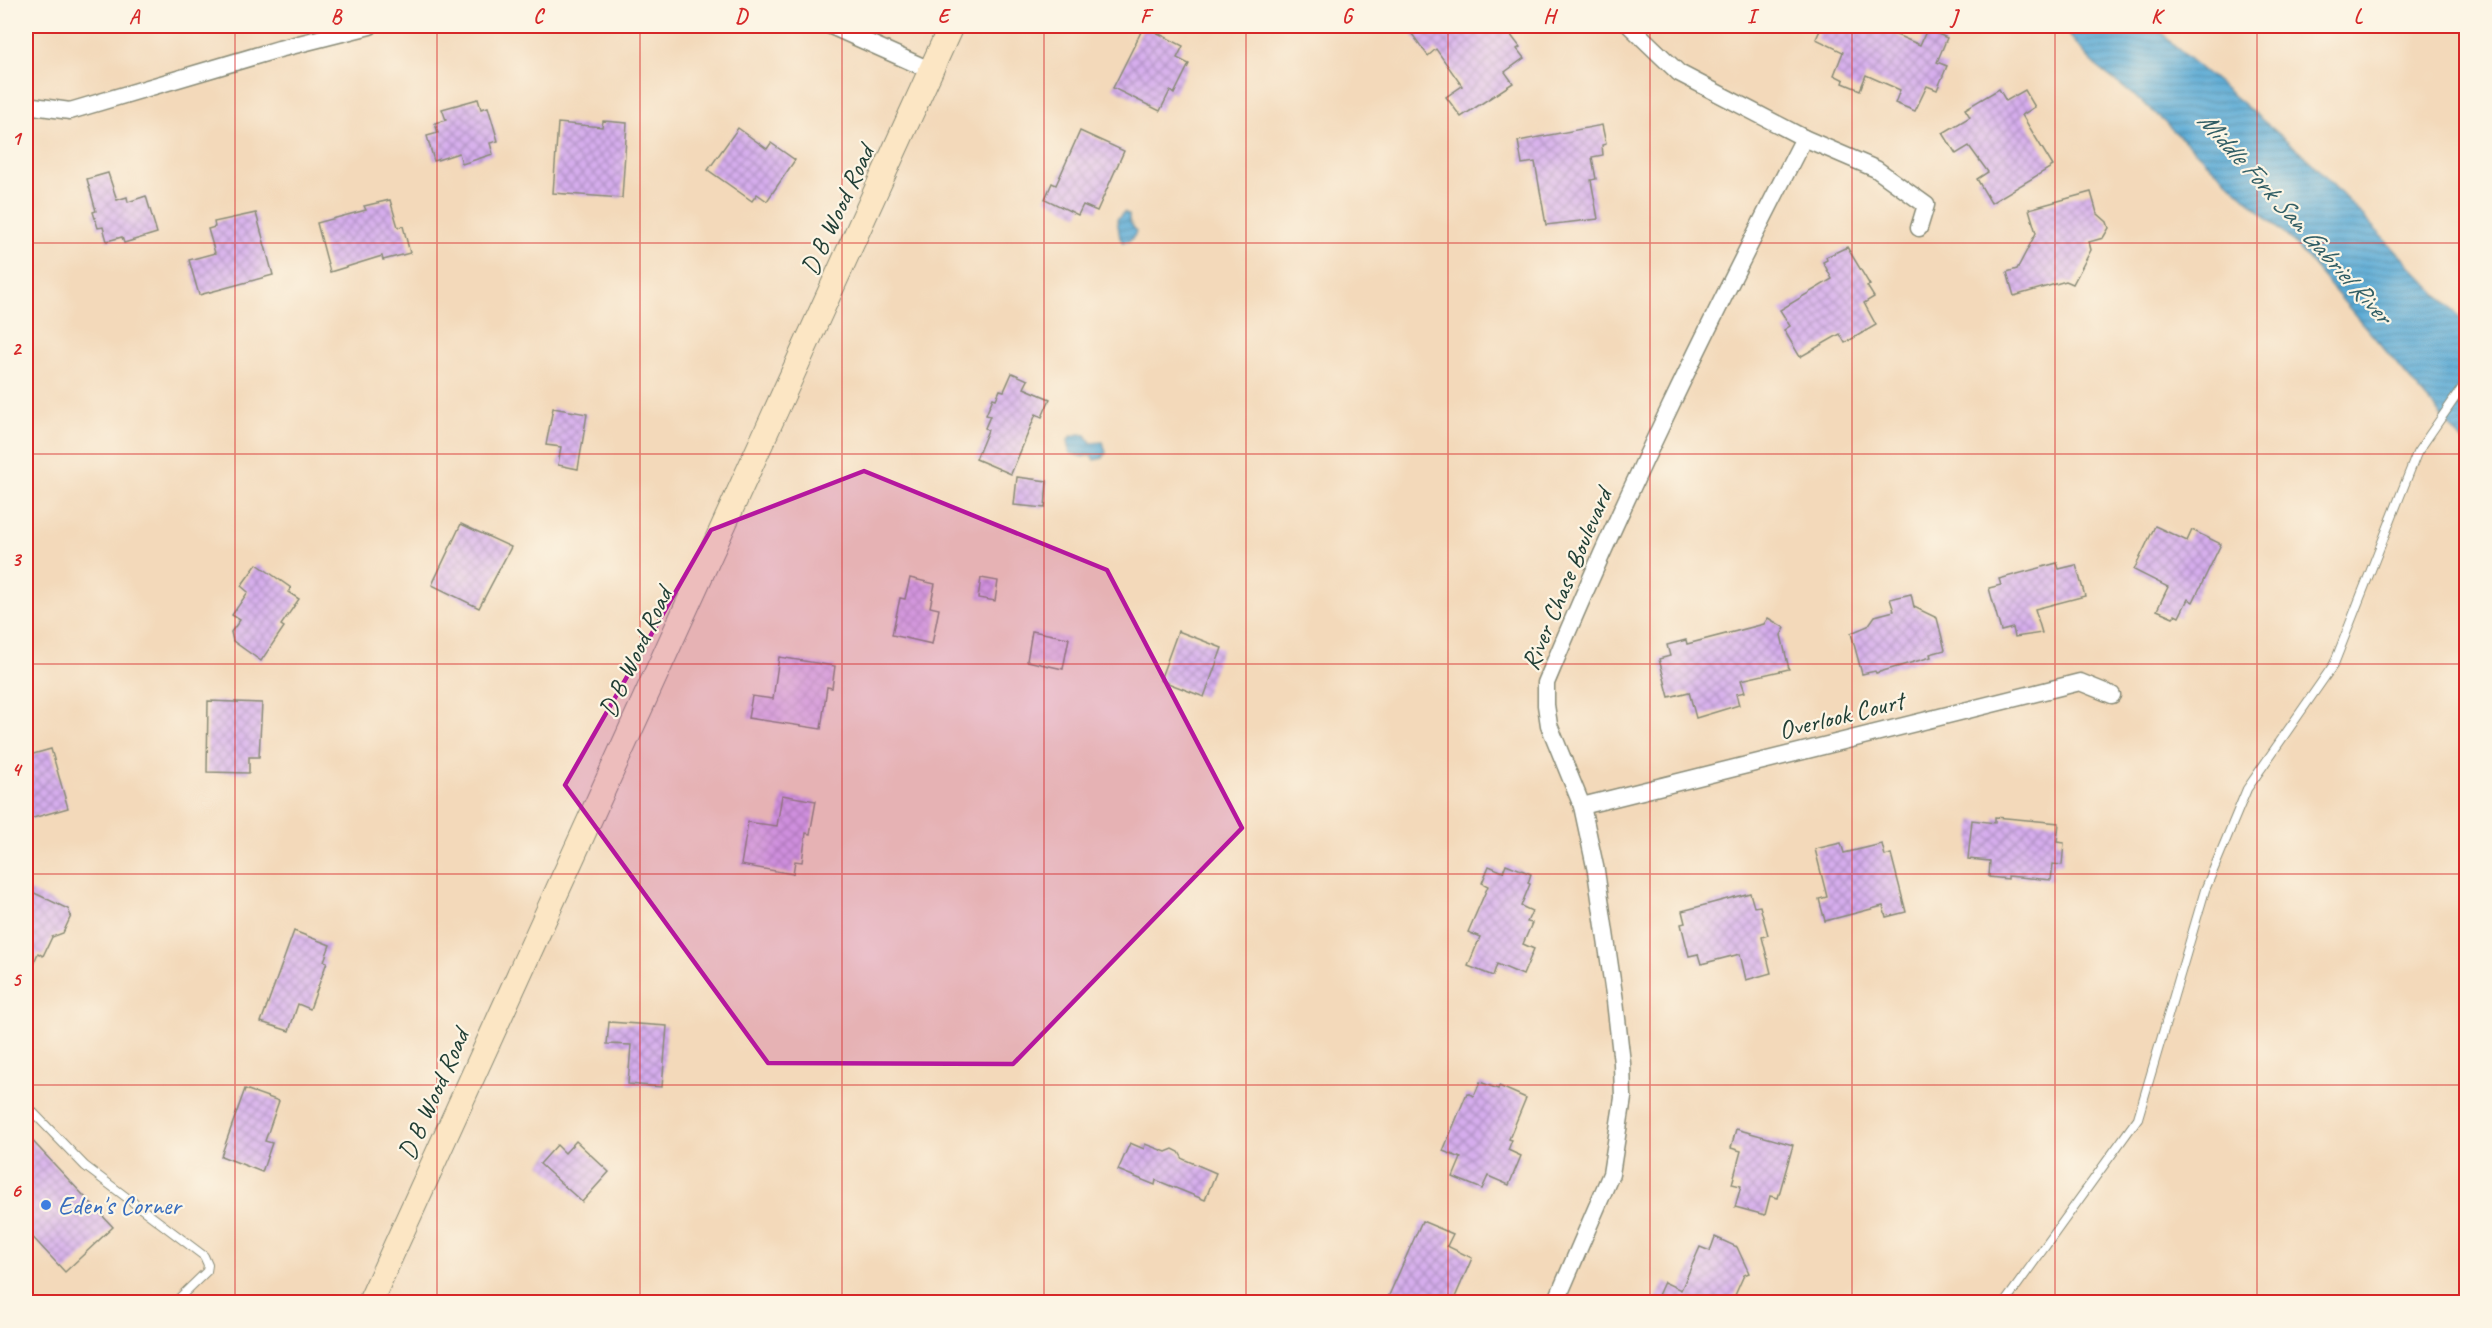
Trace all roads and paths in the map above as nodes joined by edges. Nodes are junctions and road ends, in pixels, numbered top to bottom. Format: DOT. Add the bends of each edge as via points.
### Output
graph roads {
  1 [pos="370,26"];
  2 [pos="831,26"];
  3 [pos="951,26"];
  4 [pos="1630,26"];
  5 [pos="932,71"];
  6 [pos="26,105"];
  7 [pos="1804,138"];
  8 [pos="1919,228"];
  9 [pos="2466,382"];
  10 [pos="2112,694"];
  11 [pos="1582,806"];
  12 [pos="26,1104"];
  13 [pos="175,1302"];
  14 [pos="370,1302"];
  15 [pos="1557,1302"];
  16 [pos="2005,1302"];
  1 -- 6 [label="street" via="70,111"];
  2 -- 5 [label="street"];
  3 -- 5 [label="main road, D B Wood Road"];
  4 -- 7 [label="street" via="1679,73"];
  5 -- 14 [label="main road, D B Wood Road"];
  7 -- 8 [label="street" via="1876,169 1926,205"];
  7 -- 11 [label="street, River Chase Boulevard" via="1733,276 1612,532 1546,683 1549,725"];
  9 -- 16 [label="lane" via="2417,453 2334,664 2247,789 2205,890 2138,1118"];
  10 -- 11 [label="street, Overlook Court" via="2080,682"];
  11 -- 15 [label="street, River Chase Boulevard" via="1603,909 1623,1098 1611,1174"];
  12 -- 13 [label="lane" via="85,1166 204,1256 207,1271"];
}
